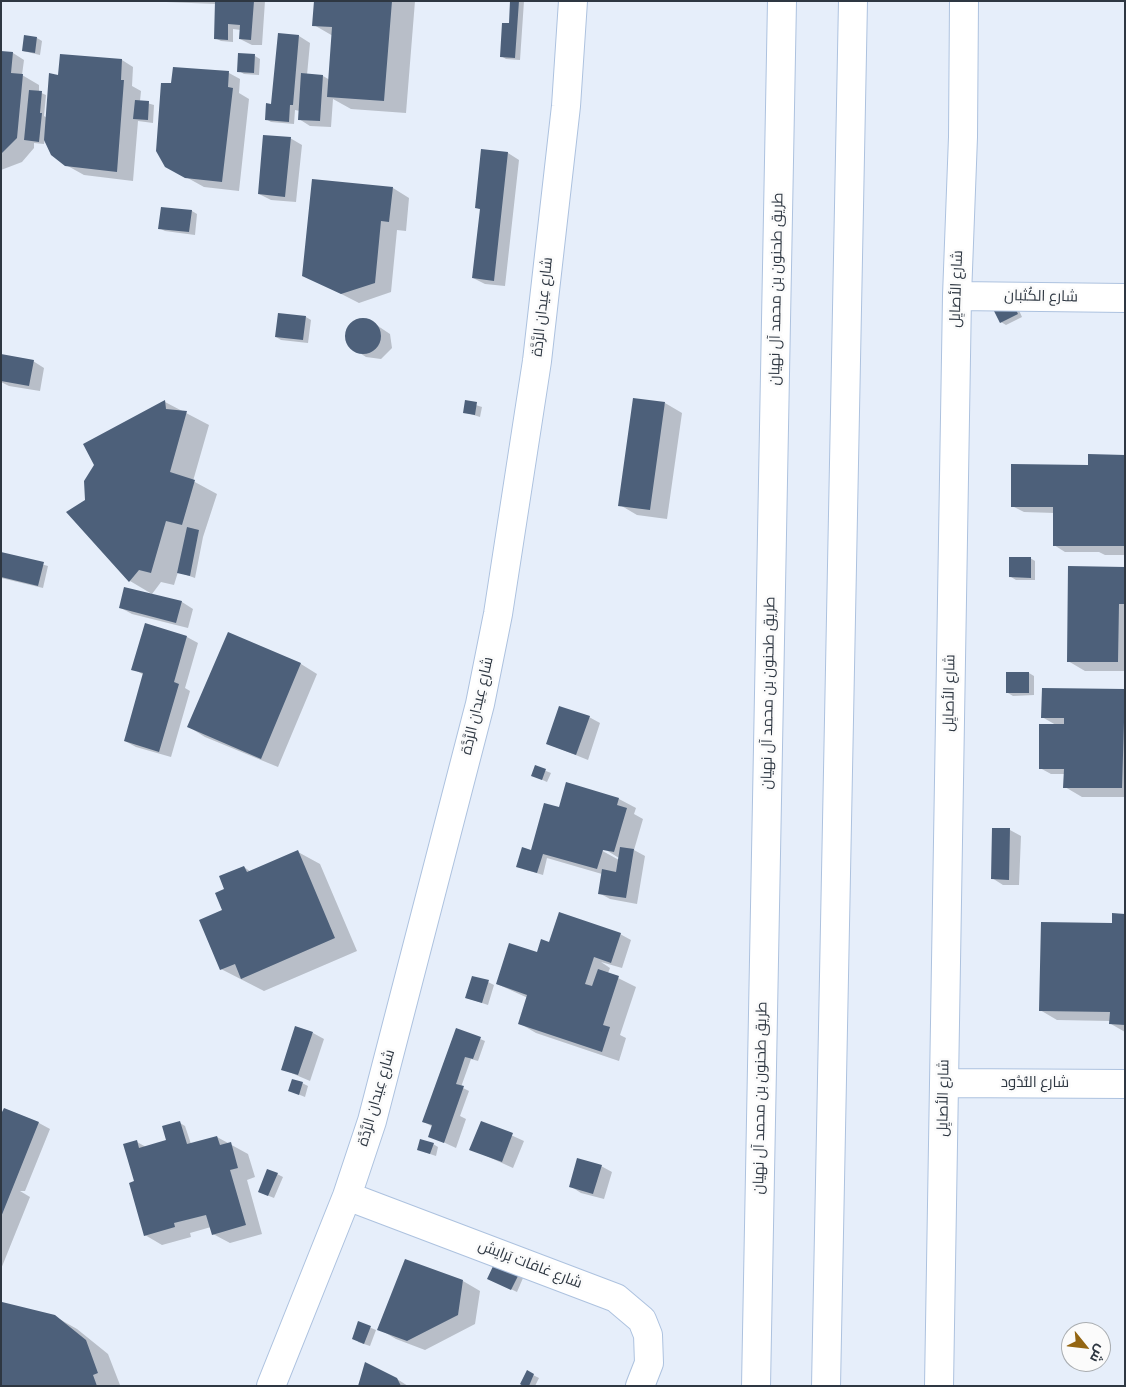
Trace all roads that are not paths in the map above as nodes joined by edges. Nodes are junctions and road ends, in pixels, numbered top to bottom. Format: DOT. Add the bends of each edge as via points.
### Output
graph roads {
  1 [pos="572,1"];
  2 [pos="853,1"];
  3 [pos="964,1"];
  4 [pos="778,9"];
  5 [pos="956,296"];
  6 [pos="1125,298"];
  7 [pos="944,1082"];
  8 [pos="1125,1084"];
  9 [pos="347,1196"];
  10 [pos="271,1386"];
  11 [pos="640,1386"];
  12 [pos="756,1386"];
  13 [pos="826,1386"];
  14 [pos="939,1386"];
  1 -- 9 [label="street, شارع عِيدان الرَّدَّة" via="566,106 537,361 498,614 480,704 372,1122"];
  2 -- 13 [label="street"];
  3 -- 5 [label="street, شارع الأصايِل" via="963,136"];
  4 -- 12 [label="street, طريق طحنون بن محمد آل نهيان"];
  5 -- 6 [label="street, شارع الكُثبان"];
  5 -- 7 [label="street, شارع الأصايِل"];
  7 -- 8 [label="street, شارع النُّدُود"];
  7 -- 14 [label="street, شارع الأصايِل"];
  9 -- 10 [label="street, شارع عِيدان الرَّدَّة"];
  9 -- 11 [label="street, شارع غافات بَرايش" via="616,1298 642,1320 648,1334 649,1363"];
}
